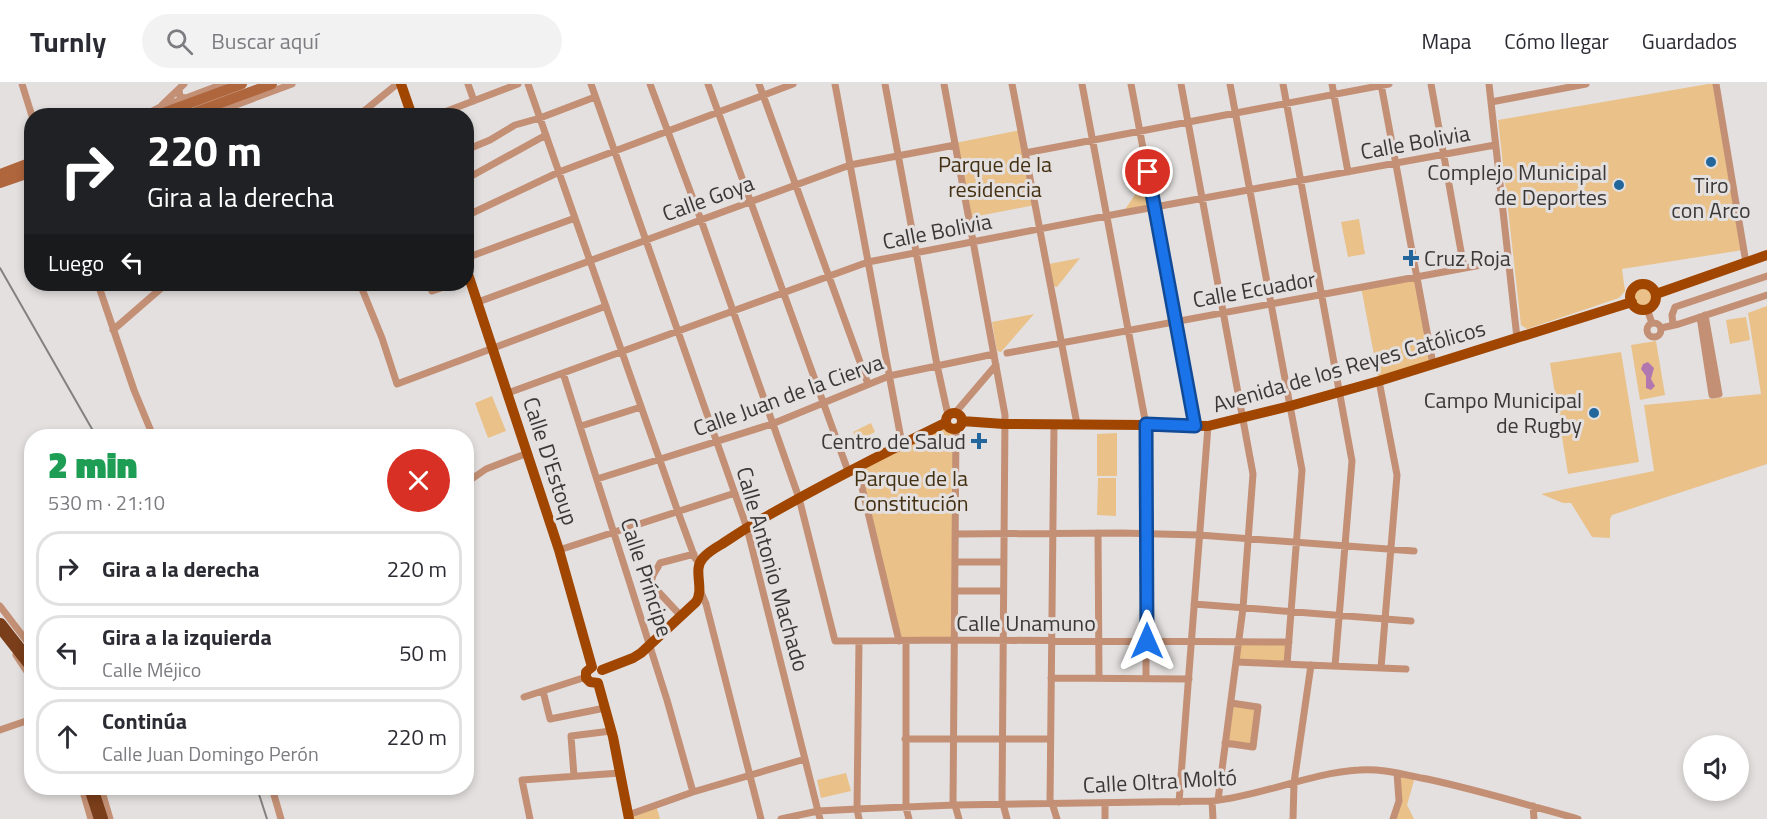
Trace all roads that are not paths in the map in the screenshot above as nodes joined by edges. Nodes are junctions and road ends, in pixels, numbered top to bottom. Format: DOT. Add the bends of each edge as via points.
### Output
graph roads {
  1 [pos="22,84"];
  2 [pos="223,84"];
  3 [pos="242,84"];
  4 [pos="272,84"];
  5 [pos="292,84"];
  6 [pos="399,84"];
  7 [pos="468,84"];
  8 [pos="518,84"];
  9 [pos="528,84"];
  10 [pos="591,84"];
  11 [pos="650,84"];
  12 [pos="708,84"];
  13 [pos="759,84"];
  14 [pos="792,84"];
  15 [pos="835,84"];
  16 [pos="885,84"];
  17 [pos="944,84"];
  18 [pos="1012,84"];
  19 [pos="1082,84"];
  20 [pos="1131,84"];
  21 [pos="1181,84"];
  22 [pos="1230,84"];
  23 [pos="1283,84"];
  24 [pos="1332,84"];
  25 [pos="1384,84"];
  26 [pos="1431,84"];
  27 [pos="1489,84"];
  28 [pos="1586,84"];
  29 [pos="1716,84"];
  30 [pos="181,87"];
  31 [pos="1334,94"];
  32 [pos="763,95"];
  33 [pos="595,97"];
  34 [pos="186,98"];
  35 [pos="474,101"];
  36 [pos="1491,102"];
  37 [pos="1287,103"];
  38 [pos="30,108"];
  39 [pos="160,108"];
  40 [pos="164,108"];
  41 [pos="166,108"];
  42 [pos="207,108"];
  43 [pos="228,108"];
  44 [pos="368,108"];
  45 [pos="409,108"];
  46 [pos="458,108"];
  47 [pos="718,112"];
  48 [pos="1235,113"];
  49 [pos="540,118"];
  50 [pos="1188,122"];
  51 [pos="667,130"];
  52 [pos="1140,130"];
  53 [pos="546,135"];
  54 [pos="1092,140"];
  55 [pos="956,145"];
  56 [pos="1495,146"];
  57 [pos="474,147"];
  58 [pos="615,151"];
  59 [pos="1025,153"];
  60 [pos="1444,154"];
  61 [pos="898,155"];
  62 [pos="1396,163"];
  63 [pos="24,165"];
  64 [pos="850,165"];
  65 [pos="559,172"];
  66 [pos="1348,172"];
  67 [pos="0,174"];
  68 [pos="24,175"];
  69 [pos="474,175"];
  70 [pos="1302,180"];
  71 [pos="0,183"];
  72 [pos="796,184"];
  73 [pos="1250,190"];
  74 [pos="1202,199"];
  75 [pos="751,201"];
  76 [pos="1155,208"];
  77 [pos="474,212"];
  78 [pos="1107,217"];
  79 [pos="575,218"];
  80 [pos="701,220"];
  81 [pos="1040,230"];
  82 [pos="646,240"];
  83 [pos="973,242"];
  84 [pos="916,253"];
  85 [pos="474,255"];
  86 [pos="1767,255"];
  87 [pos="1508,260"];
  88 [pos="590,261"];
  89 [pos="868,262"];
  90 [pos="1746,262"];
  91 [pos="1464,268"];
  92 [pos="830,276"];
  93 [pos="1767,276"];
  94 [pos="1417,277"];
  95 [pos="100,291"];
  96 [pos="158,291"];
  97 [pos="363,291"];
  98 [pos="474,291"];
  99 [pos="784,293"];
  100 [pos="1656,294"];
  101 [pos="1321,295"];
  102 [pos="1767,295"];
  103 [pos="478,302"];
  104 [pos="1632,302"];
  105 [pos="1270,303"];
  106 [pos="606,306"];
  107 [pos="1647,309"];
  108 [pos="734,311"];
  109 [pos="1223,312"];
  110 [pos="1702,316"];
  111 [pos="1175,321"];
  112 [pos="1652,323"];
  113 [pos="1673,325"];
  114 [pos="1661,328"];
  115 [pos="113,330"];
  116 [pos="1128,330"];
  117 [pos="679,331"];
  118 [pos="1517,338"];
  119 [pos="1061,342"];
  120 [pos="493,347"];
  121 [pos="622,351"];
  122 [pos="1007,353"];
  123 [pos="994,354"];
  124 [pos="1433,364"];
  125 [pos="937,365"];
  126 [pos="996,365"];
  127 [pos="563,374"];
  128 [pos="889,376"];
  129 [pos="1378,381"];
  130 [pos="868,384"];
  131 [pos="1340,392"];
  132 [pos="508,393"];
  133 [pos="824,404"];
  134 [pos="1290,406"];
  135 [pos="641,407"];
  136 [pos="1243,418"];
  137 [pos="953,421"];
  138 [pos="772,424"];
  139 [pos="1004,424"];
  140 [pos="1077,424"];
  141 [pos="1146,424"];
  142 [pos="1054,425"];
  143 [pos="580,426"];
  144 [pos="1195,426"];
  145 [pos="1208,426"];
  146 [pos="150,429"];
  147 [pos="717,441"];
  148 [pos="902,444"];
  149 [pos="528,453"];
  150 [pos="660,459"];
  151 [pos="853,469"];
  152 [pos="474,477"];
  153 [pos="597,479"];
  154 [pos="735,493"];
  155 [pos="799,498"];
  156 [pos="678,512"];
  157 [pos="747,528"];
  158 [pos="614,532"];
  159 [pos="1098,533"];
  160 [pos="956,534"];
  161 [pos="1003,534"];
  162 [pos="1052,534"];
  163 [pos="1146,535"];
  164 [pos="1199,535"];
  165 [pos="1248,538"];
  166 [pos="1297,542"];
  167 [pos="1345,546"];
  168 [pos="1390,549"];
  169 [pos="559,550"];
  170 [pos="1414,551"];
  171 [pos="696,558"];
  172 [pos="956,562"];
  173 [pos="1003,562"];
  174 [pos="700,590"];
  175 [pos="955,591"];
  176 [pos="1003,591"];
  177 [pos="1194,604"];
  178 [pos="0,606"];
  179 [pos="1243,608"];
  180 [pos="1291,612"];
  181 [pos="1339,615"];
  182 [pos="681,616"];
  183 [pos="1385,618"];
  184 [pos="1411,621"];
  185 [pos="0,625"];
  186 [pos="0,633"];
  187 [pos="24,638"];
  188 [pos="954,640"];
  189 [pos="859,641"];
  190 [pos="902,641"];
  191 [pos="1002,641"];
  192 [pos="1051,641"];
  193 [pos="1099,641"];
  194 [pos="1147,641"];
  195 [pos="1191,641"];
  196 [pos="1239,641"];
  197 [pos="1289,642"];
  198 [pos="650,646"];
  199 [pos="24,656"];
  200 [pos="1236,662"];
  201 [pos="1287,664"];
  202 [pos="1311,666"];
  203 [pos="1335,666"];
  204 [pos="24,668"];
  205 [pos="1381,668"];
  206 [pos="597,669"];
  207 [pos="1407,669"];
  208 [pos="586,677"];
  209 [pos="1051,678"];
  210 [pos="1099,678"];
  211 [pos="1146,678"];
  212 [pos="1189,679"];
  213 [pos="598,683"];
  214 [pos="543,691"];
  215 [pos="524,698"];
  216 [pos="1231,703"];
  217 [pos="605,708"];
  218 [pos="24,721"];
  219 [pos="0,730"];
  220 [pos="611,731"];
  221 [pos="905,739"];
  222 [pos="1002,739"];
  223 [pos="953,740"];
  224 [pos="1050,740"];
  225 [pos="1225,743"];
  226 [pos="805,759"];
  227 [pos="620,773"];
  228 [pos="1397,773"];
  229 [pos="750,774"];
  230 [pos="574,776"];
  231 [pos="1294,783"];
  232 [pos="693,792"];
  233 [pos="84,795"];
  234 [pos="93,795"];
  235 [pos="103,795"];
  236 [pos="274,795"];
  237 [pos="1215,801"];
  238 [pos="1179,802"];
  239 [pos="1051,803"];
  240 [pos="1105,803"];
  241 [pos="1003,804"];
  242 [pos="954,805"];
  243 [pos="1533,806"];
  244 [pos="906,808"];
  245 [pos="857,809"];
  246 [pos="818,811"];
  247 [pos="629,817"];
  248 [pos="91,819"];
  249 [pos="101,819"];
  250 [pos="110,819"];
  251 [pos="282,819"];
  252 [pos="530,819"];
  253 [pos="761,819"];
  254 [pos="781,819"];
  255 [pos="820,819"];
  256 [pos="859,819"];
  257 [pos="909,819"];
  258 [pos="958,819"];
  259 [pos="1007,819"];
  260 [pos="1057,819"];
  261 [pos="1105,819"];
  262 [pos="1213,819"];
  263 [pos="1293,819"];
  264 [pos="1393,819"];
  265 [pos="1534,819"];
  266 [pos="1578,819"];
  1 -- 38 [label="street"];
  2 -- 34 [label="street"];
  3 -- 41 [label="main road"];
  4 -- 42 [label="main road"];
  5 -- 43 [label="street"];
  6 -- 44 [label="street"];
  6 -- 45 [label="main road"];
  7 -- 35 [label="street"];
  8 -- 35 [label="street"];
  9 -- 49 [label="street"];
  10 -- 33 [label="street, Calle Antonio Machado"];
  11 -- 51 [label="street"];
  12 -- 47 [label="street"];
  13 -- 32 [label="street"];
  14 -- 32 [label="street"];
  15 -- 64 [label="street"];
  16 -- 61 [label="street"];
  17 -- 55 [label="street"];
  18 -- 59 [label="street"];
  19 -- 54 [label="street"];
  20 -- 52 [label="street"];
  21 -- 50 [label="street"];
  22 -- 48 [label="street"];
  23 -- 37 [label="street"];
  24 -- 31 [label="street"];
  25 -- 31 [label="street"];
  25 -- 62 [label="street"];
  26 -- 60 [label="street"];
  27 -- 36 [label="street"];
  28 -- 36 [label="street"];
  29 -- 90 [label="street"];
  30 -- 34 [label="street" via="180,97"];
  30 -- 39 [label="street"];
  31 -- 37 [label="street"];
  31 -- 66 [label="street"];
  32 -- 47 [label="street"];
  32 -- 72 [label="street"];
  33 -- 49 [label="street"];
  33 -- 58 [label="street, Calle Antonio Machado"];
  34 -- 40 [label="street"];
  35 -- 46 [label="street"];
  36 -- 56 [label="street"];
  37 -- 48 [label="street"];
  37 -- 70 [label="street"];
  47 -- 51 [label="street"];
  47 -- 75 [label="street"];
  48 -- 50 [label="street"];
  48 -- 73 [label="street"];
  49 -- 53 [label="street"];
  49 -- 57 [label="street" via="515,125"];
  50 -- 52 [label="street"];
  50 -- 74 [label="street"];
  51 -- 58 [label="street"];
  51 -- 80 [label="street"];
  52 -- 54 [label="street"];
  52 -- 76 [label="street"];
  53 -- 65 [label="street"];
  53 -- 69 [label="street"];
  54 -- 59 [label="street"];
  54 -- 78 [label="street"];
  55 -- 61 [label="street, Calle Goya"];
  55 -- 83 [label="street"];
  56 -- 60 [label="street, Calle Bolivia"];
  56 -- 87 [label="street"];
  58 -- 65 [label="street"];
  58 -- 82 [label="street, Calle Antonio Machado"];
  59 -- 81 [label="street"];
  60 -- 62 [label="street, Calle Bolivia"];
  60 -- 91 [label="street"];
  61 -- 64 [label="street, Calle Goya"];
  61 -- 84 [label="street"];
  62 -- 66 [label="street, Calle Bolivia"];
  62 -- 94 [label="street"];
  63 -- 67 [label="main road"];
  64 -- 72 [label="street, Calle Goya"];
  64 -- 89 [label="street"];
  65 -- 77 [label="street"];
  65 -- 79 [label="street"];
  66 -- 70 [label="street, Calle Bolivia"];
  68 -- 71 [label="main road"];
  70 -- 73 [label="street, Calle Bolivia"];
  70 -- 101 [label="street"];
  72 -- 75 [label="street, Calle Goya"];
  72 -- 92 [label="street"];
  73 -- 74 [label="street, Calle Bolivia"];
  73 -- 105 [label="street"];
  74 -- 76 [label="street, Calle Bolivia"];
  74 -- 109 [label="street"];
  75 -- 80 [label="street, Calle Goya"];
  75 -- 99 [label="street"];
  76 -- 78 [label="street, Calle Bolivia"];
  76 -- 111 [label="street"];
  78 -- 81 [label="street, Calle Bolivia"];
  78 -- 116 [label="street"];
  79 -- 85 [label="street"];
  79 -- 88 [label="street"];
  80 -- 82 [label="street, Calle Goya"];
  80 -- 108 [label="street"];
  81 -- 83 [label="street, Calle Bolivia"];
  81 -- 119 [label="street"];
  82 -- 88 [label="street, Calle Goya"];
  82 -- 117 [label="street, Calle Antonio Machado"];
  83 -- 84 [label="street, Calle Bolivia"];
  83 -- 123 [label="street"];
  84 -- 89 [label="street, Calle Bolivia"];
  84 -- 125 [label="street"];
  86 -- 90 [label="main road"];
  87 -- 91 [label="street, Calle Ecuador"];
  87 -- 118 [label="street"];
  88 -- 103 [label="street, Calle Goya"];
  88 -- 106 [label="street"];
  89 -- 92 [label="street, Calle Bolivia"];
  89 -- 128 [label="street"];
  90 -- 100 [label="main road"];
  91 -- 94 [label="street, Calle Ecuador"];
  92 -- 99 [label="street, Calle Bolivia"];
  92 -- 130 [label="street"];
  93 -- 113 [label="street" via="1675,308"];
  94 -- 101 [label="street, Calle Ecuador"];
  94 -- 124 [label="street"];
  95 -- 115 [label="street"];
  96 -- 115 [label="street"];
  97 -- 120 [label="street" via="397,384"];
  98 -- 103 [label="main road, Calle D'Estoup"];
  99 -- 108 [label="street, Calle Bolivia"];
  99 -- 133 [label="street"];
  100 -- 104 [label="main road" via="1650,285 1638,285 1631,291"];
  100 -- 107 [label="main road" via="1655,302"];
  101 -- 105 [label="street, Calle Ecuador"];
  101 -- 131 [label="street"];
  102 -- 110 [label="street"];
  103 -- 120 [label="main road, Calle D'Estoup"];
  104 -- 107 [label="main road"];
  104 -- 118 [label="main road, Avenida de los Reyes Católicos"];
  105 -- 109 [label="street, Calle Ecuador"];
  105 -- 134 [label="street"];
  106 -- 120 [label="street"];
  106 -- 121 [label="street"];
  107 -- 112 [label="street"];
  108 -- 117 [label="street, Calle Bolivia"];
  108 -- 138 [label="street"];
  109 -- 111 [label="street, Calle Ecuador"];
  109 -- 136 [label="street"];
  110 -- 110 [label="street" via="1713,395 1719,394"];
  110 -- 113 [label="street"];
  111 -- 116 [label="street, Calle Ecuador"];
  111 -- 144 [label="street"];
  112 -- 114 [label="street"];
  112 -- 114 [label="street" via="1647,330 1651,336 1657,336"];
  113 -- 114 [label="street"];
  115 -- 146 [label="street"];
  116 -- 119 [label="street, Calle Ecuador"];
  116 -- 141 [label="street"];
  117 -- 121 [label="street, Calle Bolivia"];
  117 -- 147 [label="street, Calle Antonio Machado"];
  118 -- 124 [label="main road, Avenida de los Reyes Católicos"];
  119 -- 122 [label="street, Calle Ecuador"];
  119 -- 140 [label="street"];
  120 -- 132 [label="main road, Calle D'Estoup"];
  121 -- 127 [label="street, Calle Bolivia"];
  121 -- 135 [label="street"];
  123 -- 125 [label="street, Calle Juan de la Cierva"];
  123 -- 126 [label="street"];
  124 -- 129 [label="main road, Avenida de los Reyes Católicos"];
  125 -- 128 [label="street, Calle Juan de la Cierva"];
  125 -- 137 [label="street"];
  126 -- 137 [label="street"];
  126 -- 139 [label="street"];
  127 -- 132 [label="street, Calle Bolivia"];
  127 -- 143 [label="street, Calle Príncipe"];
  128 -- 130 [label="street, Calle Juan de la Cierva"];
  128 -- 148 [label="street"];
  129 -- 131 [label="main road, Avenida de los Reyes Católicos"];
  129 -- 168 [label="street" via="1397,475"];
  130 -- 133 [label="street, Calle Juan de la Cierva"];
  131 -- 134 [label="main road, Avenida de los Reyes Católicos"];
  131 -- 167 [label="street" via="1352,461"];
  132 -- 149 [label="main road, Calle D'Estoup"];
  133 -- 138 [label="street, Calle Juan de la Cierva"];
  133 -- 151 [label="street"];
  134 -- 136 [label="main road, Avenida de los Reyes Católicos"];
  134 -- 166 [label="street" via="1302,470"];
  135 -- 143 [label="street"];
  135 -- 150 [label="street"];
  136 -- 145 [label="main road, Avenida de los Reyes Católicos"];
  136 -- 165 [label="street" via="1253,474"];
  137 -- 139 [label="main road, Avenida de los Reyes Católicos"];
  137 -- 148 [label="main road"];
  137 -- 160 [label="street"];
  138 -- 147 [label="street, Calle Juan de la Cierva"];
  138 -- 155 [label="street"];
  139 -- 142 [label="main road, Avenida de los Reyes Católicos"];
  139 -- 161 [label="street"];
  140 -- 141 [label="main road, Avenida de los Reyes Católicos"];
  140 -- 142 [label="main road, Avenida de los Reyes Católicos"];
  141 -- 144 [label="main road, Avenida de los Reyes Católicos"];
  141 -- 163 [label="street"];
  142 -- 162 [label="street"];
  143 -- 153 [label="street, Calle Príncipe"];
  144 -- 145 [label="main road, Avenida de los Reyes Católicos"];
  145 -- 164 [label="street"];
  147 -- 150 [label="street, Calle Juan de la Cierva"];
  147 -- 154 [label="street, Calle Antonio Machado"];
  148 -- 151 [label="main road"];
  149 -- 152 [label="street"];
  149 -- 169 [label="main road, Calle D'Estoup"];
  150 -- 153 [label="street, Calle Juan de la Cierva"];
  150 -- 156 [label="street"];
  151 -- 155 [label="main road"];
  151 -- 190 [label="street"];
  153 -- 158 [label="street, Calle Príncipe"];
  154 -- 156 [label="street"];
  154 -- 157 [label="street, Calle Antonio Machado"];
  155 -- 157 [label="main road"];
  155 -- 189 [label="street, Calle Unamuno" via="835,641"];
  156 -- 158 [label="street"];
  156 -- 171 [label="street"];
  157 -- 171 [label="main road"];
  157 -- 226 [label="street, Calle Antonio Machado"];
  158 -- 169 [label="street"];
  158 -- 198 [label="street, Calle Príncipe"];
  159 -- 162 [label="street"];
  159 -- 163 [label="street"];
  159 -- 193 [label="street"];
  160 -- 161 [label="street"];
  160 -- 172 [label="street"];
  161 -- 162 [label="street"];
  161 -- 173 [label="street"];
  162 -- 192 [label="street"];
  163 -- 164 [label="street"];
  163 -- 194 [label="street"];
  164 -- 165 [label="street"];
  164 -- 177 [label="street"];
  165 -- 166 [label="street"];
  165 -- 179 [label="street"];
  166 -- 167 [label="street"];
  166 -- 180 [label="street"];
  167 -- 168 [label="street"];
  167 -- 181 [label="street"];
  168 -- 170 [label="street"];
  168 -- 183 [label="street"];
  169 -- 206 [label="main road, Calle D'Estoup"];
  171 -- 174 [label="main road"];
  171 -- 182 [label="street" via="660,563 651,577 653,586"];
  172 -- 173 [label="street"];
  172 -- 175 [label="street"];
  173 -- 176 [label="street"];
  174 -- 182 [label="main road" via="700,597"];
  174 -- 229 [label="street"];
  175 -- 176 [label="street"];
  175 -- 188 [label="street"];
  176 -- 191 [label="street"];
  177 -- 179 [label="street"];
  177 -- 195 [label="street"];
  178 -- 187 [label="street"];
  179 -- 180 [label="street"];
  179 -- 196 [label="street"];
  180 -- 181 [label="street"];
  180 -- 197 [label="street"];
  181 -- 183 [label="street"];
  181 -- 203 [label="street"];
  182 -- 198 [label="main road"];
  183 -- 184 [label="street"];
  183 -- 205 [label="street"];
  185 -- 199 [label="highway"];
  186 -- 204 [label="street"];
  188 -- 190 [label="street, Calle Unamuno"];
  188 -- 191 [label="street, Calle Unamuno"];
  188 -- 223 [label="street"];
  189 -- 190 [label="street, Calle Unamuno"];
  189 -- 245 [label="street"];
  190 -- 221 [label="street"];
  191 -- 192 [label="street, Calle Unamuno"];
  191 -- 222 [label="street"];
  192 -- 193 [label="street, Calle Unamuno"];
  192 -- 209 [label="street"];
  193 -- 194 [label="street, Calle Unamuno"];
  193 -- 210 [label="street"];
  194 -- 195 [label="street, Calle Unamuno"];
  194 -- 211 [label="street"];
  195 -- 196 [label="street, Calle Unamuno"];
  195 -- 212 [label="street"];
  196 -- 197 [label="street, Calle Unamuno"];
  196 -- 200 [label="street"];
  197 -- 201 [label="street"];
  198 -- 206 [label="main road" via="633,658"];
  198 -- 232 [label="street, Calle Príncipe"];
  200 -- 201 [label="street"];
  200 -- 216 [label="street"];
  201 -- 202 [label="street"];
  202 -- 203 [label="street"];
  202 -- 231 [label="street"];
  203 -- 205 [label="street"];
  205 -- 207 [label="street"];
  206 -- 208 [label="main road" via="588,670"];
  206 -- 213 [label="main road" via="603,677"];
  208 -- 213 [label="main road"];
  208 -- 214 [label="street"];
  209 -- 210 [label="street"];
  209 -- 224 [label="street"];
  210 -- 211 [label="street"];
  211 -- 212 [label="street"];
  212 -- 238 [label="street"];
  213 -- 217 [label="main road"];
  214 -- 215 [label="street"];
  214 -- 217 [label="street" via="550,719"];
  216 -- 225 [label="street"];
  216 -- 225 [label="street" via="1258,707 1253,747"];
  217 -- 220 [label="main road"];
  218 -- 219 [label="street"];
  220 -- 227 [label="main road"];
  220 -- 230 [label="street" via="571,736"];
  221 -- 223 [label="street"];
  221 -- 244 [label="street"];
  222 -- 223 [label="street"];
  222 -- 224 [label="street"];
  222 -- 241 [label="street"];
  223 -- 242 [label="street"];
  224 -- 239 [label="street"];
  225 -- 237 [label="street"];
  226 -- 229 [label="street"];
  226 -- 246 [label="street, Calle Antonio Machado"];
  227 -- 230 [label="street"];
  227 -- 247 [label="main road"];
  228 -- 231 [label="street, Calle Oltra Moltó" via="1360,770"];
  228 -- 243 [label="street, Calle Oltra Moltó"];
  228 -- 264 [label="street" via="1399,801"];
  229 -- 232 [label="street"];
  229 -- 253 [label="street"];
  230 -- 252 [label="street" via="522,780"];
  231 -- 237 [label="street, Calle Oltra Moltó"];
  231 -- 263 [label="street"];
  232 -- 247 [label="street"];
  233 -- 248 [label="street"];
  234 -- 249 [label="highway"];
  235 -- 250 [label="street"];
  236 -- 251 [label="street"];
  237 -- 238 [label="street, Calle Oltra Moltó"];
  237 -- 262 [label="street"];
  238 -- 240 [label="street, Calle Oltra Moltó"];
  239 -- 240 [label="street, Calle Oltra Moltó"];
  239 -- 241 [label="street, Calle Oltra Moltó"];
  239 -- 260 [label="street"];
  240 -- 261 [label="street"];
  241 -- 242 [label="street, Calle Oltra Moltó"];
  241 -- 259 [label="street"];
  242 -- 244 [label="street, Calle Oltra Moltó"];
  242 -- 258 [label="street"];
  243 -- 265 [label="street"];
  243 -- 266 [label="street, Calle Oltra Moltó"];
  244 -- 245 [label="street, Calle Oltra Moltó"];
  244 -- 257 [label="street"];
  245 -- 246 [label="street, Calle Oltra Moltó"];
  245 -- 256 [label="street"];
  246 -- 254 [label="street, Calle Oltra Moltó"];
  246 -- 255 [label="street, Calle Antonio Machado"];
}
